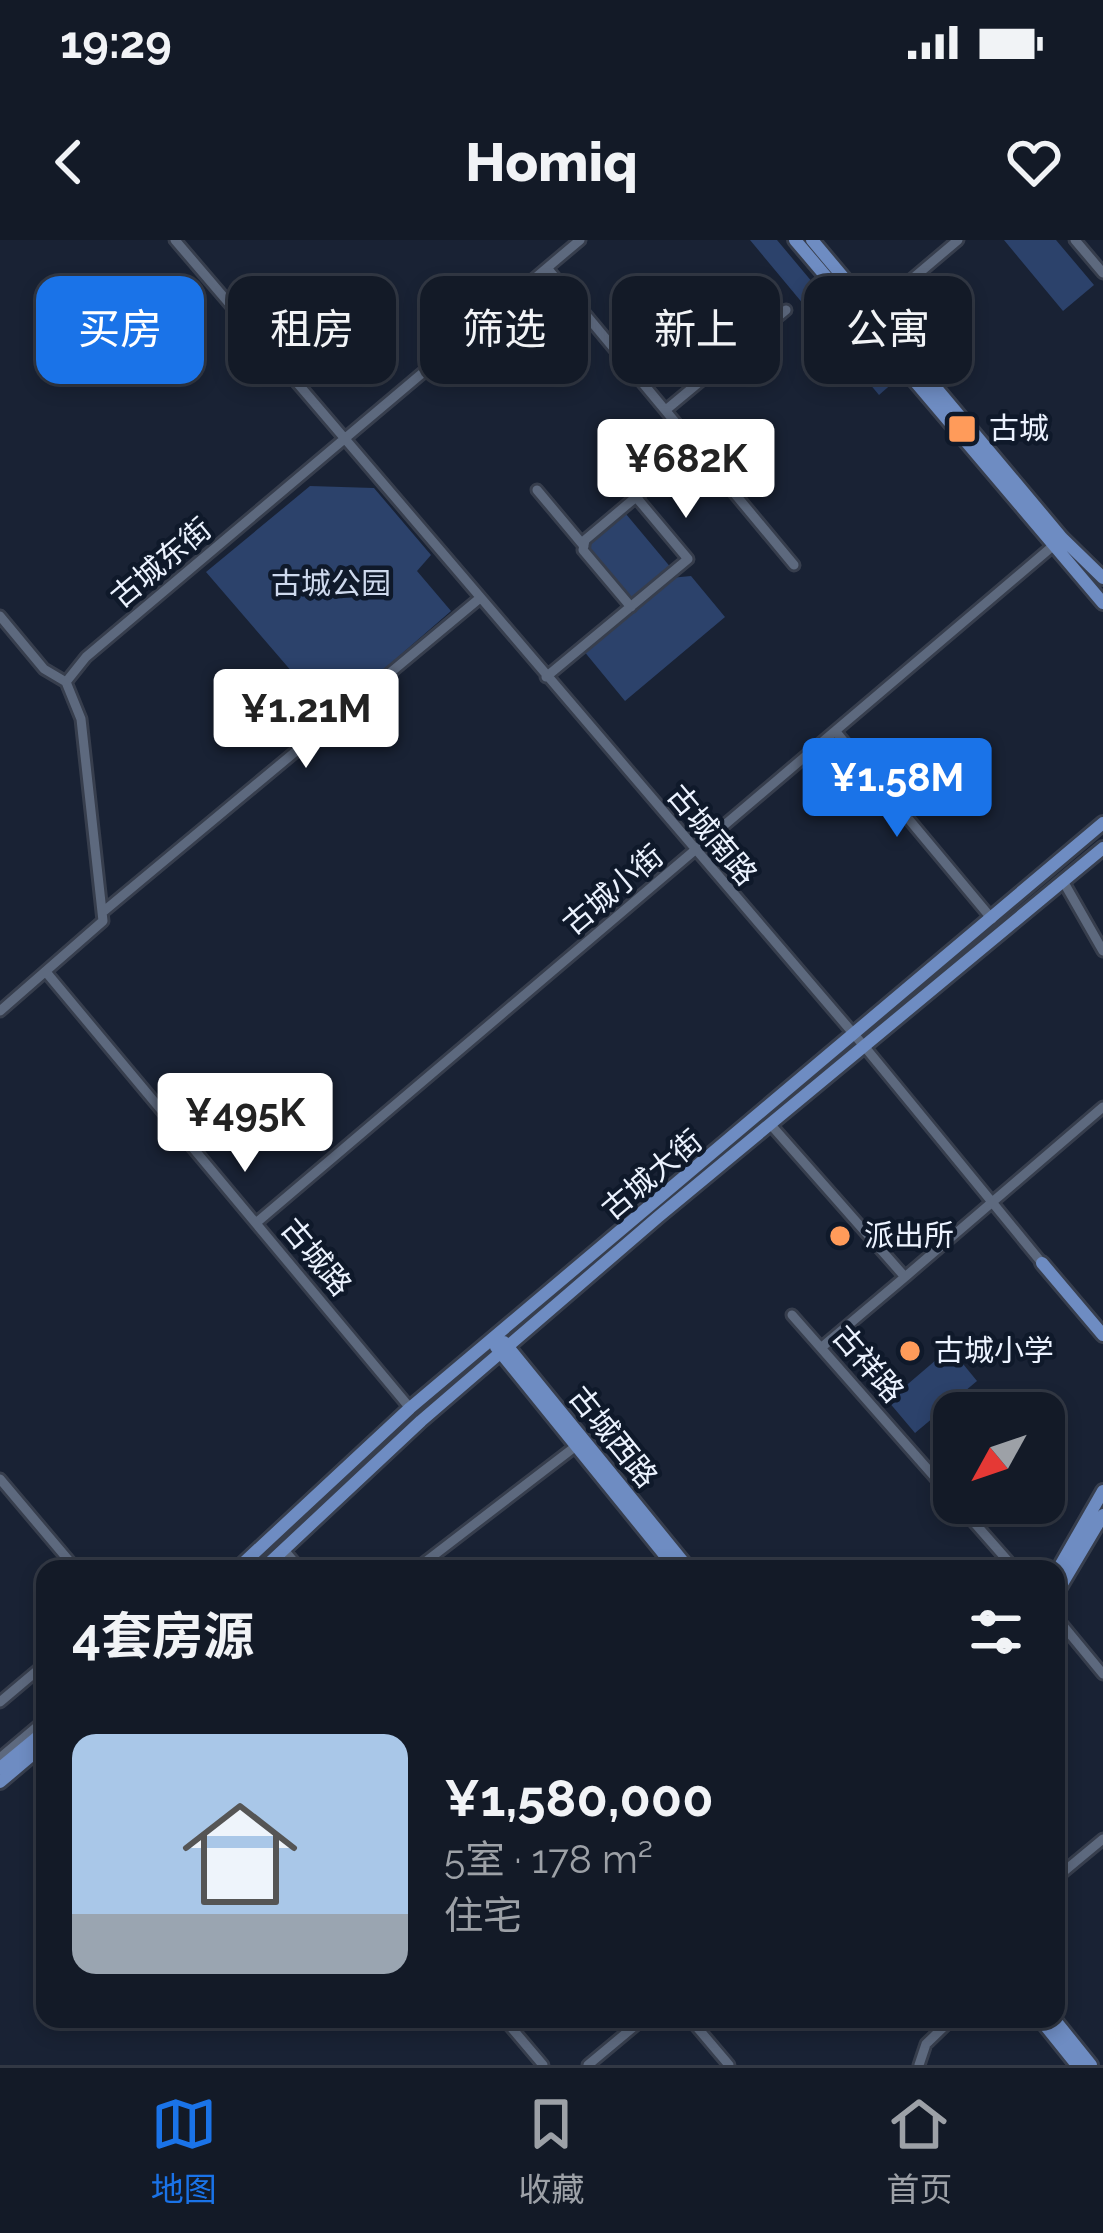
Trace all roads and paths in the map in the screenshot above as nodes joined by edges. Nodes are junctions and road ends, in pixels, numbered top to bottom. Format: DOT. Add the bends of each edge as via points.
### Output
graph roads {
  1 [pos="175,240"];
  2 [pos="580,240"];
  3 [pos="796,240"];
  4 [pos="812,240"];
  5 [pos="958,240"];
  6 [pos="1075,240"];
  7 [pos="547,268"];
  8 [pos="1103,273"];
  9 [pos="842,276"];
  10 [pos="915,276"];
  11 [pos="786,310"];
  12 [pos="933,384"];
  13 [pos="667,410"];
  14 [pos="344,440"];
  15 [pos="696,445"];
  16 [pos="537,490"];
  17 [pos="636,497"];
  18 [pos="1054,545"];
  19 [pos="584,546"];
  20 [pos="794,565"];
  21 [pos="1103,578"];
  22 [pos="480,598"];
  23 [pos="1103,603"];
  24 [pos="631,607"];
  25 [pos="0,616"];
  26 [pos="546,677"];
  27 [pos="67,682"];
  28 [pos="836,732"];
  29 [pos="1103,824"];
  30 [pos="1103,848"];
  31 [pos="694,853"];
  32 [pos="1063,881"];
  33 [pos="104,911"];
  34 [pos="992,919"];
  35 [pos="1103,950"];
  36 [pos="46,972"];
  37 [pos="0,1011"];
  38 [pos="859,1041"];
  39 [pos="1103,1107"];
  40 [pos="771,1125"];
  41 [pos="992,1202"];
  42 [pos="256,1223"];
  43 [pos="1042,1263"];
  44 [pos="904,1277"];
  45 [pos="792,1315"];
  46 [pos="1103,1336"];
  47 [pos="499,1344"];
  48 [pos="822,1347"];
  49 [pos="410,1408"];
  50 [pos="576,1446"];
  51 [pos="933,1475"];
  52 [pos="0,1480"];
  53 [pos="1103,1491"];
  54 [pos="1103,1515"];
  55 [pos="976,1524"];
  56 [pos="284,1550"];
  57 [pos="68,1560"];
  58 [pos="247,1560"];
  59 [pos="273,1560"];
  60 [pos="292,1560"];
  61 [pos="428,1560"];
  62 [pos="669,1560"];
  63 [pos="681,1560"];
  64 [pos="1007,1560"];
  65 [pos="1064,1560"];
  66 [pos="1065,1579"];
  67 [pos="1065,1628"];
  68 [pos="36,1672"];
  69 [pos="1103,1674"];
  70 [pos="0,1702"];
  71 [pos="36,1728"];
  72 [pos="36,1738"];
  73 [pos="36,1752"];
  74 [pos="0,1758"];
  75 [pos="0,1768"];
  76 [pos="0,1782"];
  77 [pos="1103,1839"];
  78 [pos="1065,1871"];
  79 [pos="512,2028"];
  80 [pos="633,2028"];
  81 [pos="698,2028"];
  82 [pos="943,2028"];
  83 [pos="1047,2028"];
  84 [pos="1061,2028"];
  85 [pos="543,2065"];
  86 [pos="588,2065"];
  87 [pos="729,2065"];
  88 [pos="919,2065"];
  89 [pos="1077,2065"];
  90 [pos="1091,2065"];
  1 -- 14 [label="street, 古城南路"];
  2 -- 7 [label="street, 古城东街"];
  3 -- 18 [label="main road"];
  4 -- 9 [label="main road"];
  5 -- 10 [label="street"];
  6 -- 8 [label="street"];
  7 -- 13 [label="street"];
  7 -- 14 [label="street, 古城东街"];
  11 -- 13 [label="street"];
  12 -- 21 [label="main road"];
  13 -- 15 [label="street"];
  14 -- 22 [label="street, 古城南路"];
  14 -- 27 [label="street, 古城东街" via="86,657"];
  15 -- 17 [label="street"];
  15 -- 20 [label="street"];
  16 -- 19 [label="street"];
  17 -- 19 [label="street"];
  17 -- 24 [label="street" via="688,559"];
  18 -- 23 [label="main road"];
  18 -- 28 [label="street, 古城小街"];
  19 -- 24 [label="street"];
  22 -- 26 [label="street, 古城南路"];
  22 -- 33 [label="street"];
  24 -- 26 [label="street"];
  25 -- 27 [label="street" via="44,669"];
  26 -- 31 [label="street, 古城南路"];
  27 -- 33 [label="street" via="81,719"];
  28 -- 31 [label="street, 古城小街"];
  28 -- 34 [label="street"];
  29 -- 34 [label="main road, 古城大街"];
  30 -- 32 [label="main road, 古城大街"];
  31 -- 38 [label="street, 古城南路"];
  31 -- 42 [label="street, 古城小街"];
  32 -- 35 [label="street"];
  32 -- 38 [label="main road, 古城大街"];
  33 -- 36 [label="street" via="99,927"];
  34 -- 38 [label="main road, 古城大街"];
  36 -- 37 [label="street"];
  36 -- 42 [label="street, 古城路"];
  38 -- 40 [label="main road, 古城大街"];
  38 -- 41 [label="street, 古城南路"];
  38 -- 47 [label="main road, 古城大街"];
  39 -- 41 [label="street"];
  40 -- 44 [label="street"];
  40 -- 47 [label="main road, 古城大街"];
  41 -- 43 [label="street, 古城南路"];
  41 -- 44 [label="street"];
  42 -- 49 [label="street, 古城路"];
  43 -- 46 [label="main road"];
  44 -- 48 [label="street"];
  45 -- 48 [label="street, 古祥路"];
  47 -- 49 [label="main road, 古城大街"];
  47 -- 50 [label="main road, 古城西路"];
  47 -- 56 [label="main road, 古城大街"];
  47 -- 63 [label="main road, 古城西路"];
  48 -- 51 [label="street, 古祥路"];
  49 -- 58 [label="main road, 古城大街"];
  50 -- 61 [label="street"];
  50 -- 62 [label="main road, 古城西路"];
  52 -- 57 [label="street"];
  53 -- 65 [label="main road"];
  54 -- 66 [label="main road"];
  55 -- 64 [label="street, 古祥路"];
  56 -- 59 [label="main road, 古城大街"];
  56 -- 60 [label="street"];
  67 -- 69 [label="street"];
  68 -- 70 [label="street"];
  71 -- 74 [label="street"];
  72 -- 75 [label="main road"];
  73 -- 76 [label="main road"];
  77 -- 78 [label="street"];
  79 -- 85 [label="street"];
  80 -- 86 [label="street"];
  81 -- 87 [label="street"];
  82 -- 88 [label="street"];
  83 -- 89 [label="main road"];
  84 -- 90 [label="main road"];
}
